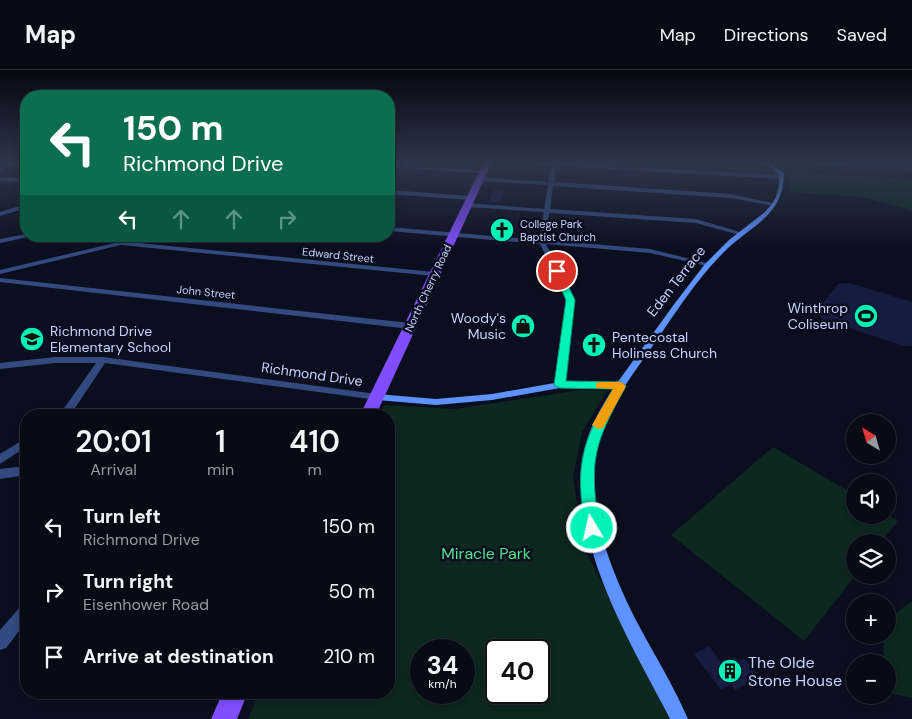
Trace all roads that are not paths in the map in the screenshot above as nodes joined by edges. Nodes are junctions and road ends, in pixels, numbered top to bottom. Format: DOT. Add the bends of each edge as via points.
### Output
graph roads {
  1 [pos="473,192"];
  2 [pos="549,192"];
  3 [pos="675,192"];
  4 [pos="782,192"];
  5 [pos="395,193"];
  6 [pos="469,202"];
  7 [pos="774,204"];
  8 [pos="20,208"];
  9 [pos="546,211"];
  10 [pos="0,214"];
  11 [pos="395,229"];
  12 [pos="740,233"];
  13 [pos="452,234"];
  14 [pos="20,237"];
  15 [pos="0,241"];
  16 [pos="125,242"];
  17 [pos="542,242"];
  18 [pos="121,244"];
  19 [pos="706,264"];
  20 [pos="0,272"];
  21 [pos="434,274"];
  22 [pos="0,280"];
  23 [pos="410,326"];
  24 [pos="103,360"];
  25 [pos="0,366"];
  26 [pos="560,385"];
  27 [pos="621,386"];
  28 [pos="377,397"];
  29 [pos="68,409"];
  30 [pos="371,409"];
  31 [pos="20,446"];
  32 [pos="0,460"];
  33 [pos="20,472"];
  34 [pos="0,474"];
  35 [pos="20,618"];
  36 [pos="0,642"];
  37 [pos="233,699"];
  38 [pos="224,719"];
  39 [pos="679,719"];
  1 -- 6 [label="main road, North Cherry Road"];
  2 -- 9 [label="street"];
  3 -- 7 [label="street" via="731,196"];
  4 -- 7 [label="street, Eden Terrace"];
  5 -- 6 [label="street"];
  6 -- 9 [label="street"];
  6 -- 13 [label="main road, North Cherry Road"];
  7 -- 12 [label="street, Eden Terrace" via="771,210"];
  8 -- 10 [label="street"];
  9 -- 12 [label="street" via="696,221"];
  9 -- 17 [label="street"];
  11 -- 13 [label="street"];
  12 -- 19 [label="street, Eden Terrace"];
  13 -- 17 [label="street"];
  13 -- 21 [label="main road, North Cherry Road"];
  14 -- 15 [label="street"];
  16 -- 18 [label="street"];
  17 -- 19 [label="street" via="650,251"];
  17 -- 26 [label="street" via="571,300"];
  18 -- 20 [label="street"];
  18 -- 21 [label="street, Edward Street"];
  19 -- 27 [label="street, Eden Terrace"];
  21 -- 23 [label="main road, North Cherry Road"];
  22 -- 23 [label="street, John Street"];
  23 -- 28 [label="main road, North Cherry Road"];
  24 -- 25 [label="street, Richmond Drive" via="55,360"];
  24 -- 28 [label="street, Richmond Drive"];
  24 -- 29 [label="street"];
  26 -- 27 [label="street, Richmond Drive"];
  26 -- 28 [label="street, Richmond Drive" via="492,397 436,402"];
  27 -- 39 [label="street, Eden Terrace" via="598,425 591,446 587,497 592,528 620,601"];
  28 -- 30 [label="main road, North Cherry Road"];
  31 -- 32 [label="street"];
  33 -- 34 [label="street"];
  35 -- 36 [label="street"];
  37 -- 38 [label="main road"];
}
